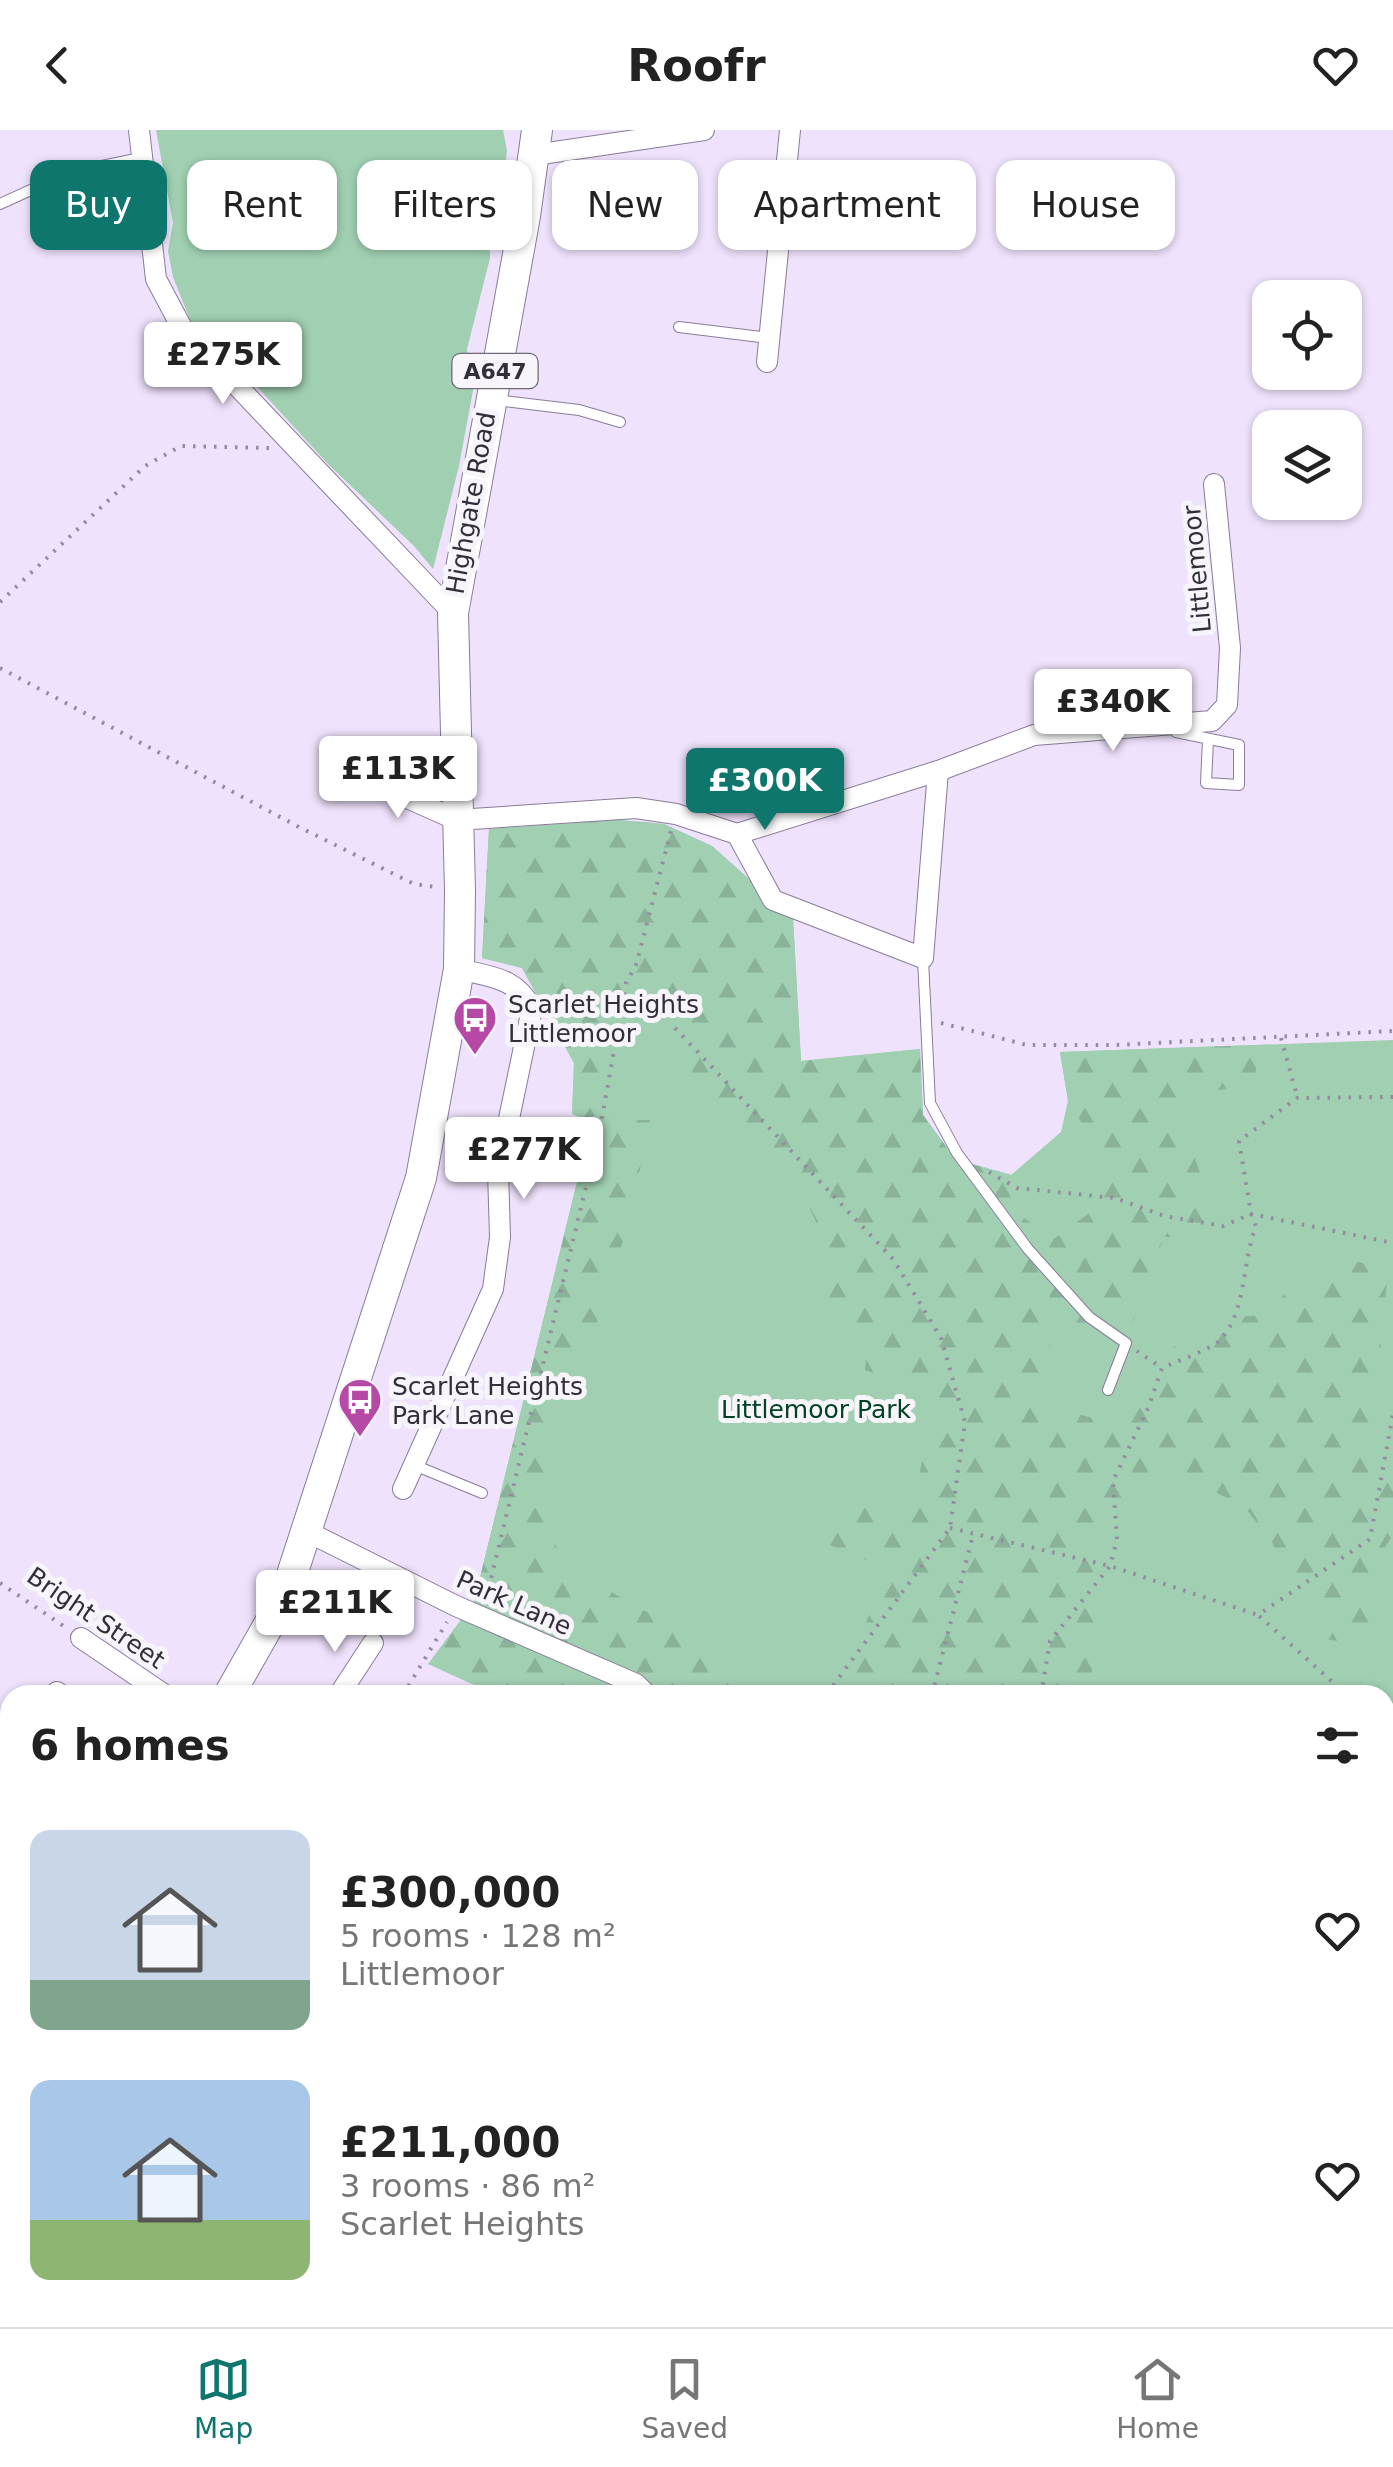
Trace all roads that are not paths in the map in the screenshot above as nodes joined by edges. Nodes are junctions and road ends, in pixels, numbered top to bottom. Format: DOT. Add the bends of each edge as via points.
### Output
graph roads {
  1 [pos="140,130"];
  2 [pos="704,130"];
  3 [pos="790,130"];
  4 [pos="536,142"];
  5 [pos="142,158"];
  6 [pos="0,204"];
  7 [pos="679,327"];
  8 [pos="769,338"];
  9 [pos="766,362"];
  10 [pos="489,400"];
  11 [pos="620,422"];
  12 [pos="1214,484"];
  13 [pos="453,613"];
  14 [pos="1126,728"];
  15 [pos="1208,740"];
  16 [pos="938,771"];
  17 [pos="360,777"];
  18 [pos="457,820"];
  19 [pos="737,834"];
  20 [pos="923,958"];
  21 [pos="459,968"];
  22 [pos="1108,1390"];
  23 [pos="414,1465"];
  24 [pos="403,1489"];
  25 [pos="482,1493"];
  26 [pos="306,1531"];
  27 [pos="81,1638"];
  28 [pos="373,1643"];
  29 [pos="150,1685"];
  30 [pos="235,1685"];
  31 [pos="346,1685"];
  32 [pos="637,1685"];
  1 -- 5 [label="street"];
  2 -- 4 [label="street"];
  3 -- 8 [label="street"];
  4 -- 10 [label="main road, Highgate Road / A647"];
  5 -- 6 [label="lane" via="68,173"];
  5 -- 13 [label="street" via="156,279 182,328"];
  7 -- 8 [label="lane"];
  8 -- 9 [label="street"];
  10 -- 11 [label="lane" via="579,410"];
  10 -- 13 [label="main road, Highgate Road / A647"];
  12 -- 14 [label="street, Littlemoor" via="1230,648 1228,705 1212,721"];
  13 -- 18 [label="main road, Highgate Road / A647"];
  14 -- 15 [label="lane"];
  14 -- 16 [label="street, Littlemoor" via="1034,735"];
  15 -- 15 [label="lane" via="1239,745 1239,784 1206,783"];
  16 -- 19 [label="street, Littlemoor"];
  16 -- 20 [label="street"];
  17 -- 18 [label="street"];
  18 -- 19 [label="street" via="636,808"];
  18 -- 21 [label="main road, A647"];
  19 -- 20 [label="street" via="772,900"];
  20 -- 22 [label="lane" via="930,1103 956,1153 1028,1249 1089,1317 1126,1343"];
  21 -- 23 [label="street" via="509,982 532,1008 498,1170 493,1289"];
  21 -- 26 [label="main road, A647" via="422,1178"];
  23 -- 24 [label="street"];
  23 -- 25 [label="lane"];
  26 -- 30 [label="main road, A647" via="285,1596"];
  26 -- 32 [label="street, Park Lane"];
  27 -- 29 [label="street, Bright Street"];
  28 -- 31 [label="street"];
}
